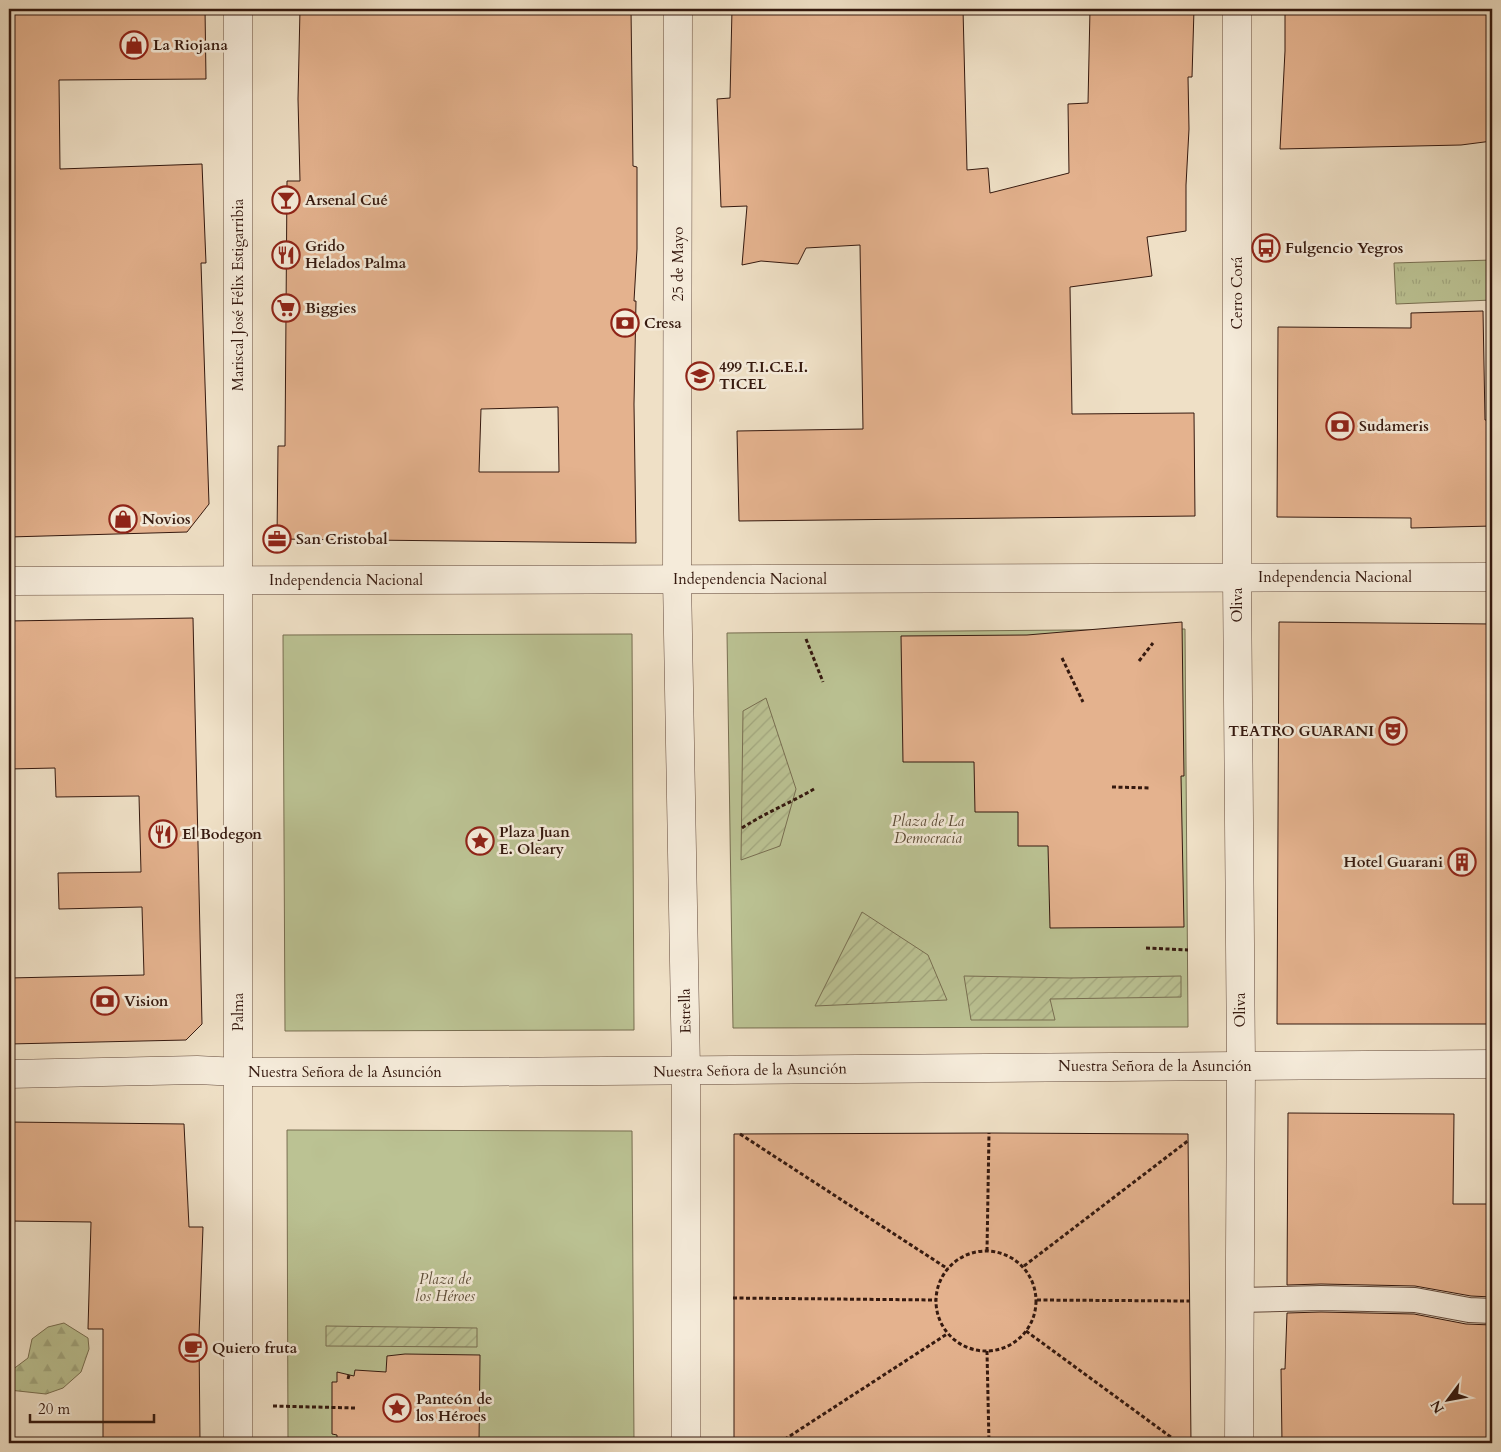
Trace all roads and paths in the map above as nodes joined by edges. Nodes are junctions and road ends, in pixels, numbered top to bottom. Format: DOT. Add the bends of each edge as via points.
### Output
graph roads {
  1 [pos="238,9"];
  2 [pos="678,9"];
  3 [pos="1237,9"];
  4 [pos="1492,576"];
  5 [pos="1237,578"];
  6 [pos="677,579"];
  7 [pos="230,581"];
  8 [pos="9,582"];
  9 [pos="806,639"];
  10 [pos="1153,643"];
  11 [pos="1062,658"];
  12 [pos="1139,661"];
  13 [pos="823,682"];
  14 [pos="1083,702"];
  15 [pos="1112,787"];
  16 [pos="1150,788"];
  17 [pos="814,789"];
  18 [pos="742,828"];
  19 [pos="1146,948"];
  20 [pos="1188,950"];
  21 [pos="1492,1064"];
  22 [pos="1240,1066"];
  23 [pos="686,1070"];
  24 [pos="239,1072"];
  25 [pos="9,1074"];
  26 [pos="740,1134"];
  27 [pos="989,1134"];
  28 [pos="1188,1140"];
  29 [pos="987,1251"];
  30 [pos="1024,1266"];
  31 [pos="948,1270"];
  32 [pos="733,1298"];
  33 [pos="936,1300"];
  34 [pos="1037,1300"];
  35 [pos="1240,1300"];
  36 [pos="1190,1301"];
  37 [pos="1492,1311"];
  38 [pos="1026,1331"];
  39 [pos="947,1334"];
  40 [pos="987,1351"];
  41 [pos="286,1405"];
  42 [pos="355,1408"];
  43 [pos="238,1443"];
  44 [pos="686,1443"];
  45 [pos="779,1443"];
  46 [pos="989,1443"];
  47 [pos="1179,1443"];
  48 [pos="1239,1443"];
  1 -- 7 [label="street, Mariscal José Félix Estigarribia"];
  2 -- 6 [label="street, 25 de Mayo"];
  3 -- 5 [label="street, Cerro Corá"];
  4 -- 5 [label="street, Independencia Nacional"];
  5 -- 6 [label="street, Independencia Nacional"];
  5 -- 22 [label="street, Oliva"];
  6 -- 7 [label="street, Independencia Nacional"];
  6 -- 23 [label="street, Estrella"];
  7 -- 8 [label="street, Independencia Nacional"];
  7 -- 24 [label="street, Palma"];
  9 -- 13 [label="path"];
  10 -- 12 [label="path"];
  11 -- 14 [label="path"];
  15 -- 16 [label="path"];
  17 -- 18 [label="path"];
  19 -- 20 [label="path"];
  21 -- 22 [label="street, Nuestra Señora de la Asunción"];
  22 -- 23 [label="street, Nuestra Señora de la Asunción"];
  22 -- 35 [label="street, Oliva"];
  23 -- 24 [label="street, Nuestra Señora de la Asunción"];
  23 -- 44 [label="street, Estrella"];
  24 -- 25 [label="street, Nuestra Señora de la Asunción"];
  24 -- 43 [label="street, Palma"];
  26 -- 31 [label="path"];
  27 -- 29 [label="path"];
  28 -- 30 [label="path"];
  29 -- 30 [label="path" via="1003,1253"];
  29 -- 31 [label="path" via="971,1253 956,1260"];
  30 -- 34 [label="path"];
  31 -- 33 [label="path" via="938,1286"];
  32 -- 33 [label="path"];
  33 -- 39 [label="path" via="939,1319"];
  34 -- 36 [label="path"];
  34 -- 38 [label="path" via="1033,1321"];
  35 -- 37 [label="lane" via="1415,1300"];
  35 -- 48 [label="street, Oliva"];
  38 -- 40 [label="path" via="1010,1346"];
  38 -- 47 [label="path"];
  39 -- 40 [label="path" via="977,1352"];
  39 -- 45 [label="path"];
  40 -- 46 [label="path"];
  41 -- 42 [label="path"];
}
